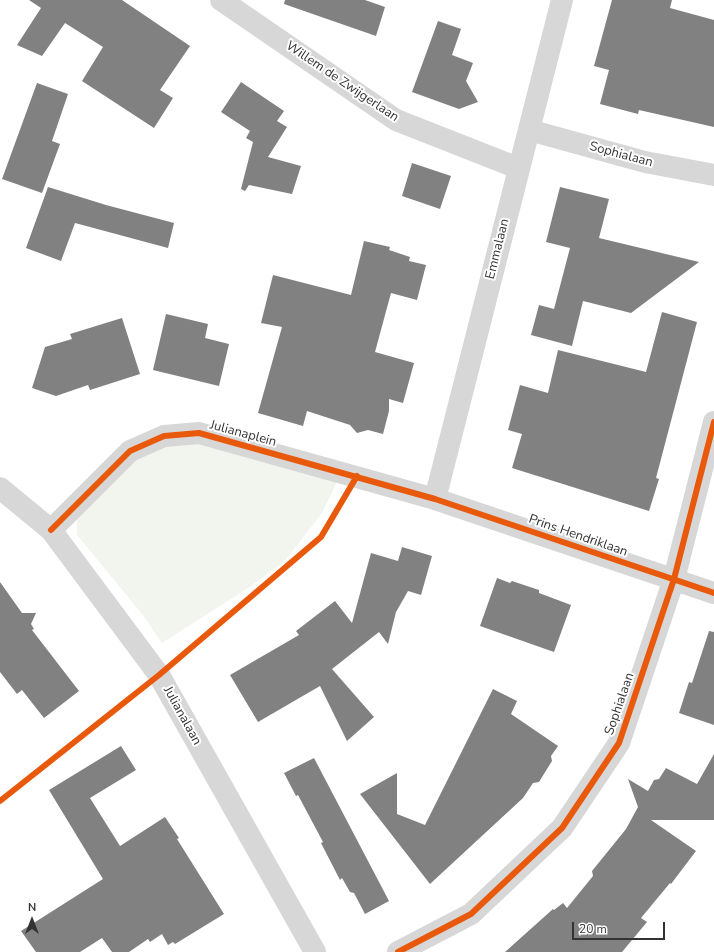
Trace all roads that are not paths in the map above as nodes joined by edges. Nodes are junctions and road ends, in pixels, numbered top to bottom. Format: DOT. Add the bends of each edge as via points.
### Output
graph roads {
  1 [pos="221,0"];
  2 [pos="562,0"];
  3 [pos="243,6"];
  4 [pos="529,130"];
  5 [pos="518,168"];
  6 [pos="714,175"];
  7 [pos="714,422"];
  8 [pos="0,488"];
  9 [pos="435,499"];
  10 [pos="51,530"];
  11 [pos="674,580"];
  12 [pos="714,593"];
  13 [pos="315,952"];
  14 [pos="398,952"];
  1 -- 3 [label="street, Willem de Zwijgerlaan"];
  2 -- 4 [label="street, Emmalaan"];
  3 -- 5 [label="street, Willem de Zwijgerlaan" via="396,120"];
  4 -- 5 [label="street, Emmalaan"];
  4 -- 6 [label="street, Sophialaan" via="645,162"];
  5 -- 9 [label="street, Emmalaan"];
  7 -- 11 [label="street, Sophialaan"];
  8 -- 10 [label="street, Julianalaan"];
  9 -- 10 [label="street, Julianaplein" via="199,433 164,436 130,451"];
  9 -- 11 [label="street, Prins Hendriklaan"];
  10 -- 13 [label="street, Julianalaan" via="159,675"];
  11 -- 12 [label="street, Prins Hendriklaan"];
  11 -- 14 [label="street, Sophialaan" via="619,743 562,828 471,914"];
}
